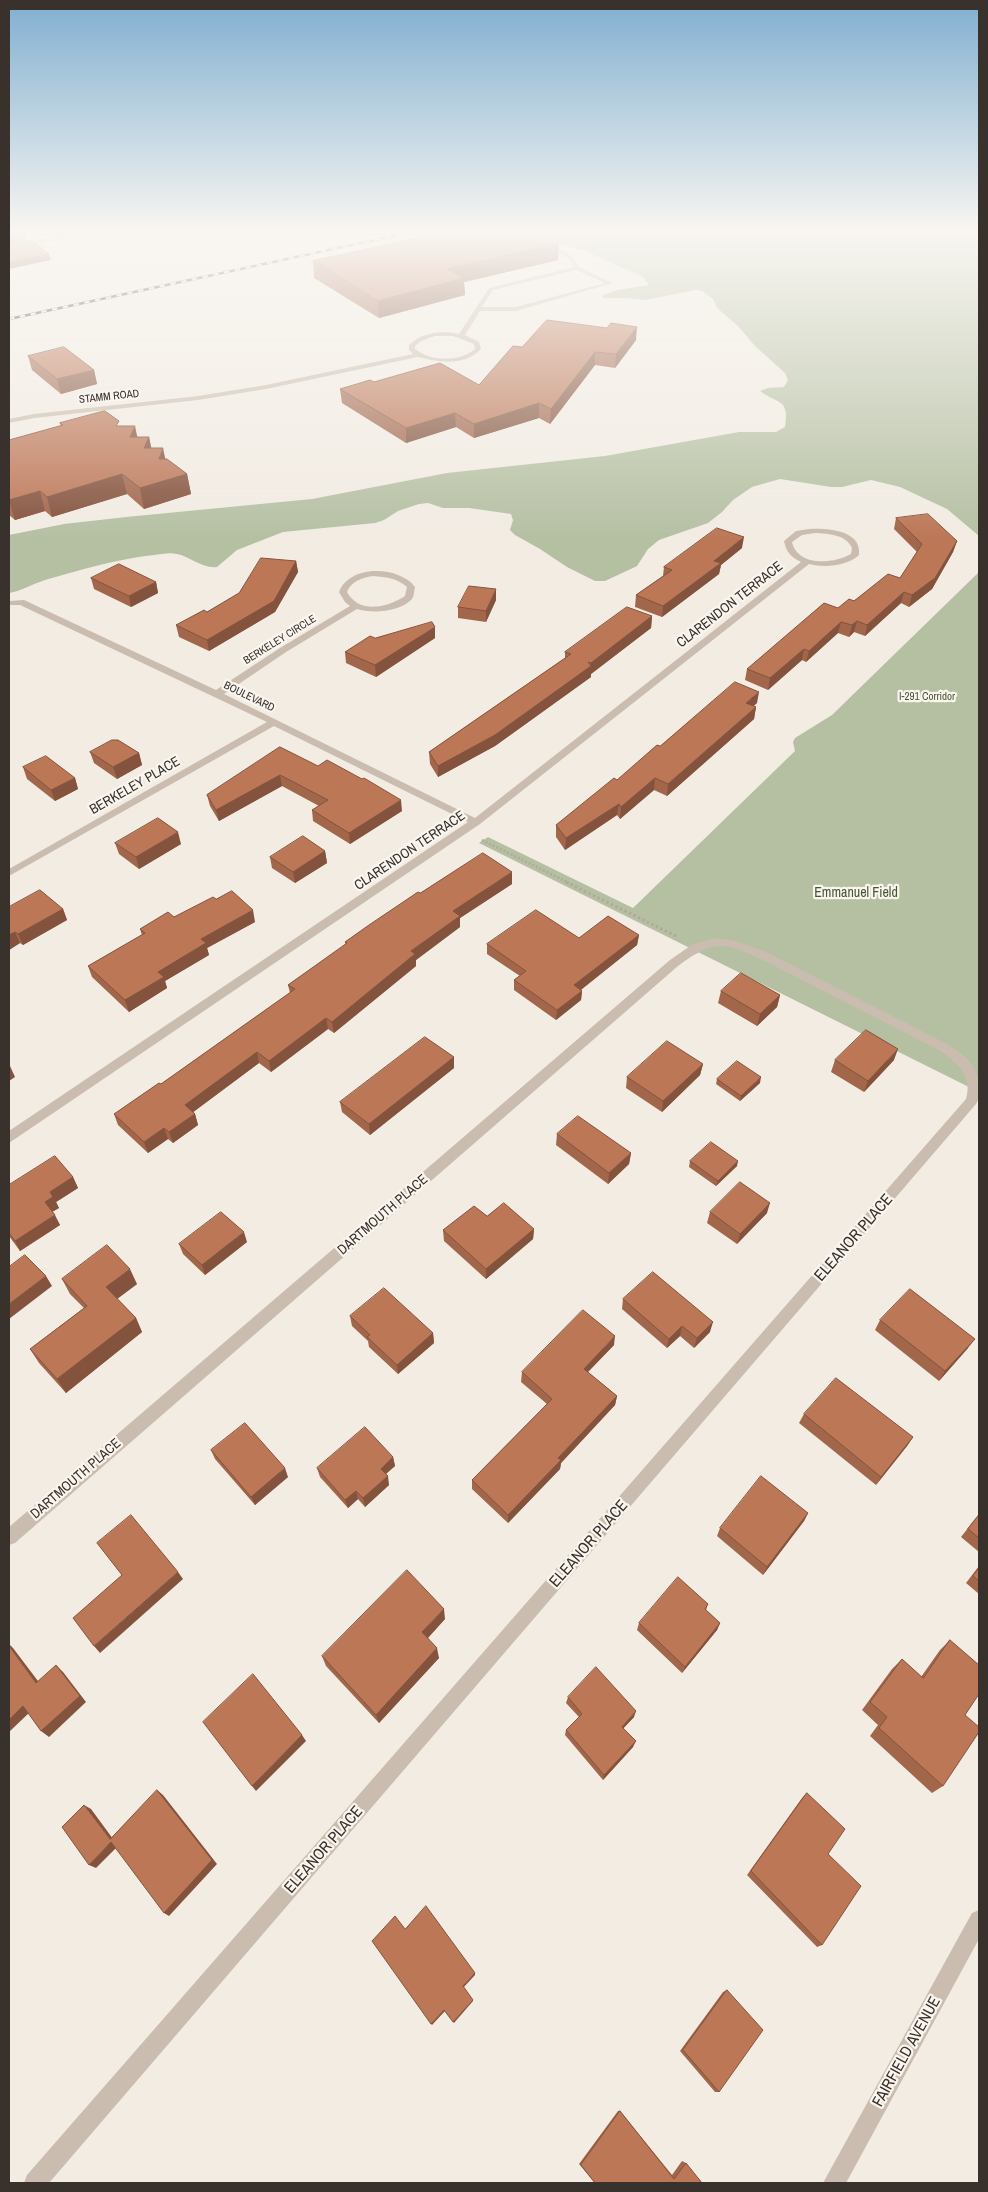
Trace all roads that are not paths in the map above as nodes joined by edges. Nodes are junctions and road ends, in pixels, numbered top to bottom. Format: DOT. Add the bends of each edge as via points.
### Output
graph roads {
  1 [pos="441,334"];
  2 [pos="446,334"];
  3 [pos="461,336"];
  4 [pos="418,355"];
  5 [pos="9,421"];
  6 [pos="808,561"];
  7 [pos="9,603"];
  8 [pos="356,606"];
  9 [pos="217,694"];
  10 [pos="274,722"];
  11 [pos="476,822"];
  12 [pos="9,873"];
  13 [pos="773,960"];
  14 [pos="9,1138"];
  15 [pos="9,1537"];
  16 [pos="979,1920"];
  17 [pos="35,2183"];
  18 [pos="834,2183"];
  1 -- 4 [label="street" via="425,337 412,345 412,350"];
  2 -- 3 [label="street"];
  3 -- 4 [label="street, STAMM ROAD" via="477,344 474,353 440,360"];
  4 -- 5 [label="street, STAMM ROAD" via="198,398"];
  6 -- 6 [label="street, CLARENDON TERRACE" via="788,547 788,541 799,533 831,532 850,539 857,550 850,560 841,563"];
  6 -- 11 [label="street, CLARENDON TERRACE"];
  7 -- 9 [label="street, BOULEVARD" via="21,602"];
  8 -- 8 [label="street" via="344,598 344,587 355,578 393,575 411,586 409,597 396,606 376,609"];
  8 -- 9 [label="street, BERKELEY CIRCLE"];
  9 -- 10 [label="street, BOULEVARD"];
  10 -- 11 [label="street, BOULEVARD"];
  10 -- 12 [label="street, BERKELEY PLACE"];
  11 -- 14 [label="street, CLARENDON TERRACE"];
  13 -- 15 [label="street, DARTMOUTH PLACE" via="723,941 697,946 674,963"];
  13 -- 17 [label="street, ELEANOR PLACE" via="963,1060 977,1090 972,1101"];
  16 -- 18 [label="street, FAIRFIELD AVENUE"];
}
